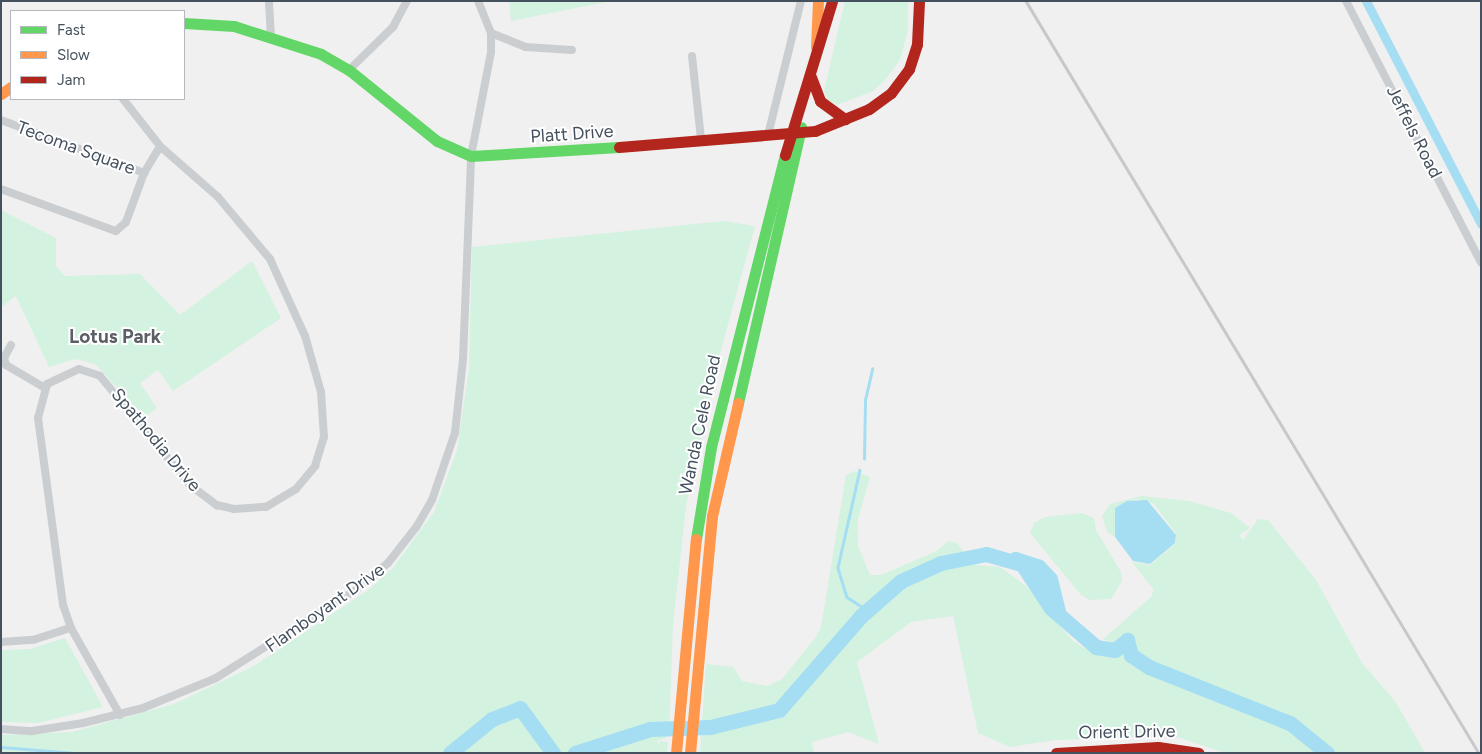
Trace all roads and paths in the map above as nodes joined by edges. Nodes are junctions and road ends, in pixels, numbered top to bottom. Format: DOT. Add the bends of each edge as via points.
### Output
graph roads {
  1 [pos="269,1"];
  2 [pos="407,1"];
  3 [pos="478,1"];
  4 [pos="801,1"];
  5 [pos="818,1"];
  6 [pos="832,1"];
  7 [pos="919,1"];
  8 [pos="1346,1"];
  9 [pos="185,23"];
  10 [pos="491,33"];
  11 [pos="271,35"];
  12 [pos="572,50"];
  13 [pos="692,56"];
  14 [pos="816,56"];
  15 [pos="349,70"];
  16 [pos="811,77"];
  17 [pos="124,100"];
  18 [pos="845,119"];
  19 [pos="1,120"];
  20 [pos="796,134"];
  21 [pos="768,135"];
  22 [pos="701,139"];
  23 [pos="160,146"];
  24 [pos="471,156"];
  25 [pos="144,173"];
  26 [pos="1,190"];
  27 [pos="1481,262"];
  28 [pos="11,345"];
  29 [pos="45,388"];
  30 [pos="71,628"];
  31 [pos="1,642"];
  32 [pos="120,714"];
  33 [pos="1,729"];
  34 [pos="677,747"];
  35 [pos="690,747"];
  36 [pos="1056,753"];
  37 [pos="1199,753"];
  1 -- 11 [label="street"];
  2 -- 15 [label="street" via="393,27"];
  3 -- 10 [label="street"];
  4 -- 21 [label="street"];
  5 -- 14 [label="main road"];
  6 -- 14 [label="main road, Wanda Cele Road"];
  7 -- 18 [label="main road, Platt Drive" via="916,44 909,69 891,93"];
  8 -- 27 [label="street, Jeffels Road"];
  9 -- 11 [label="main road, Platt Drive" via="221,24"];
  10 -- 12 [label="street" via="526,47"];
  10 -- 24 [label="street, Flamboyant Drive" via="486,84"];
  11 -- 15 [label="main road, Platt Drive"];
  13 -- 22 [label="street"];
  14 -- 16 [label="main road, Wanda Cele Road"];
  15 -- 24 [label="main road, Platt Drive" via="431,136"];
  16 -- 18 [label="main road" via="820,101"];
  16 -- 20 [label="main road, Wanda Cele Road"];
  17 -- 23 [label="street, Spathodia Drive"];
  18 -- 20 [label="main road, Platt Drive"];
  19 -- 25 [label="street, Tecoma Square"];
  20 -- 21 [label="main road, Platt Drive"];
  20 -- 34 [label="main road, Wanda Cele Road" via="711,447 695,545"];
  20 -- 35 [label="main road, Wanda Cele Road" via="736,394 712,516"];
  21 -- 22 [label="main road, Platt Drive"];
  22 -- 24 [label="main road, Platt Drive" via="596,151"];
  23 -- 25 [label="street"];
  23 -- 29 [label="street, Spathodia Drive" via="250,232 284,282 321,392 324,438 315,466 296,490 266,507 234,509 217,505 184,478 100,376 79,369 67,372"];
  24 -- 32 [label="street, Flamboyant Drive" via="463,359 455,433 432,500 417,526 388,563 363,584 250,660 178,696"];
  25 -- 26 [label="street, Tecoma Square" via="126,222 116,231"];
  28 -- 29 [label="street" via="4,358 6,364"];
  29 -- 30 [label="street" via="38,418 53,546"];
  30 -- 31 [label="street" via="32,640"];
  30 -- 32 [label="street"];
  32 -- 33 [label="street, Flamboyant Drive" via="51,728"];
  36 -- 37 [label="main road, Orient Drive" via="1158,747"];
}
